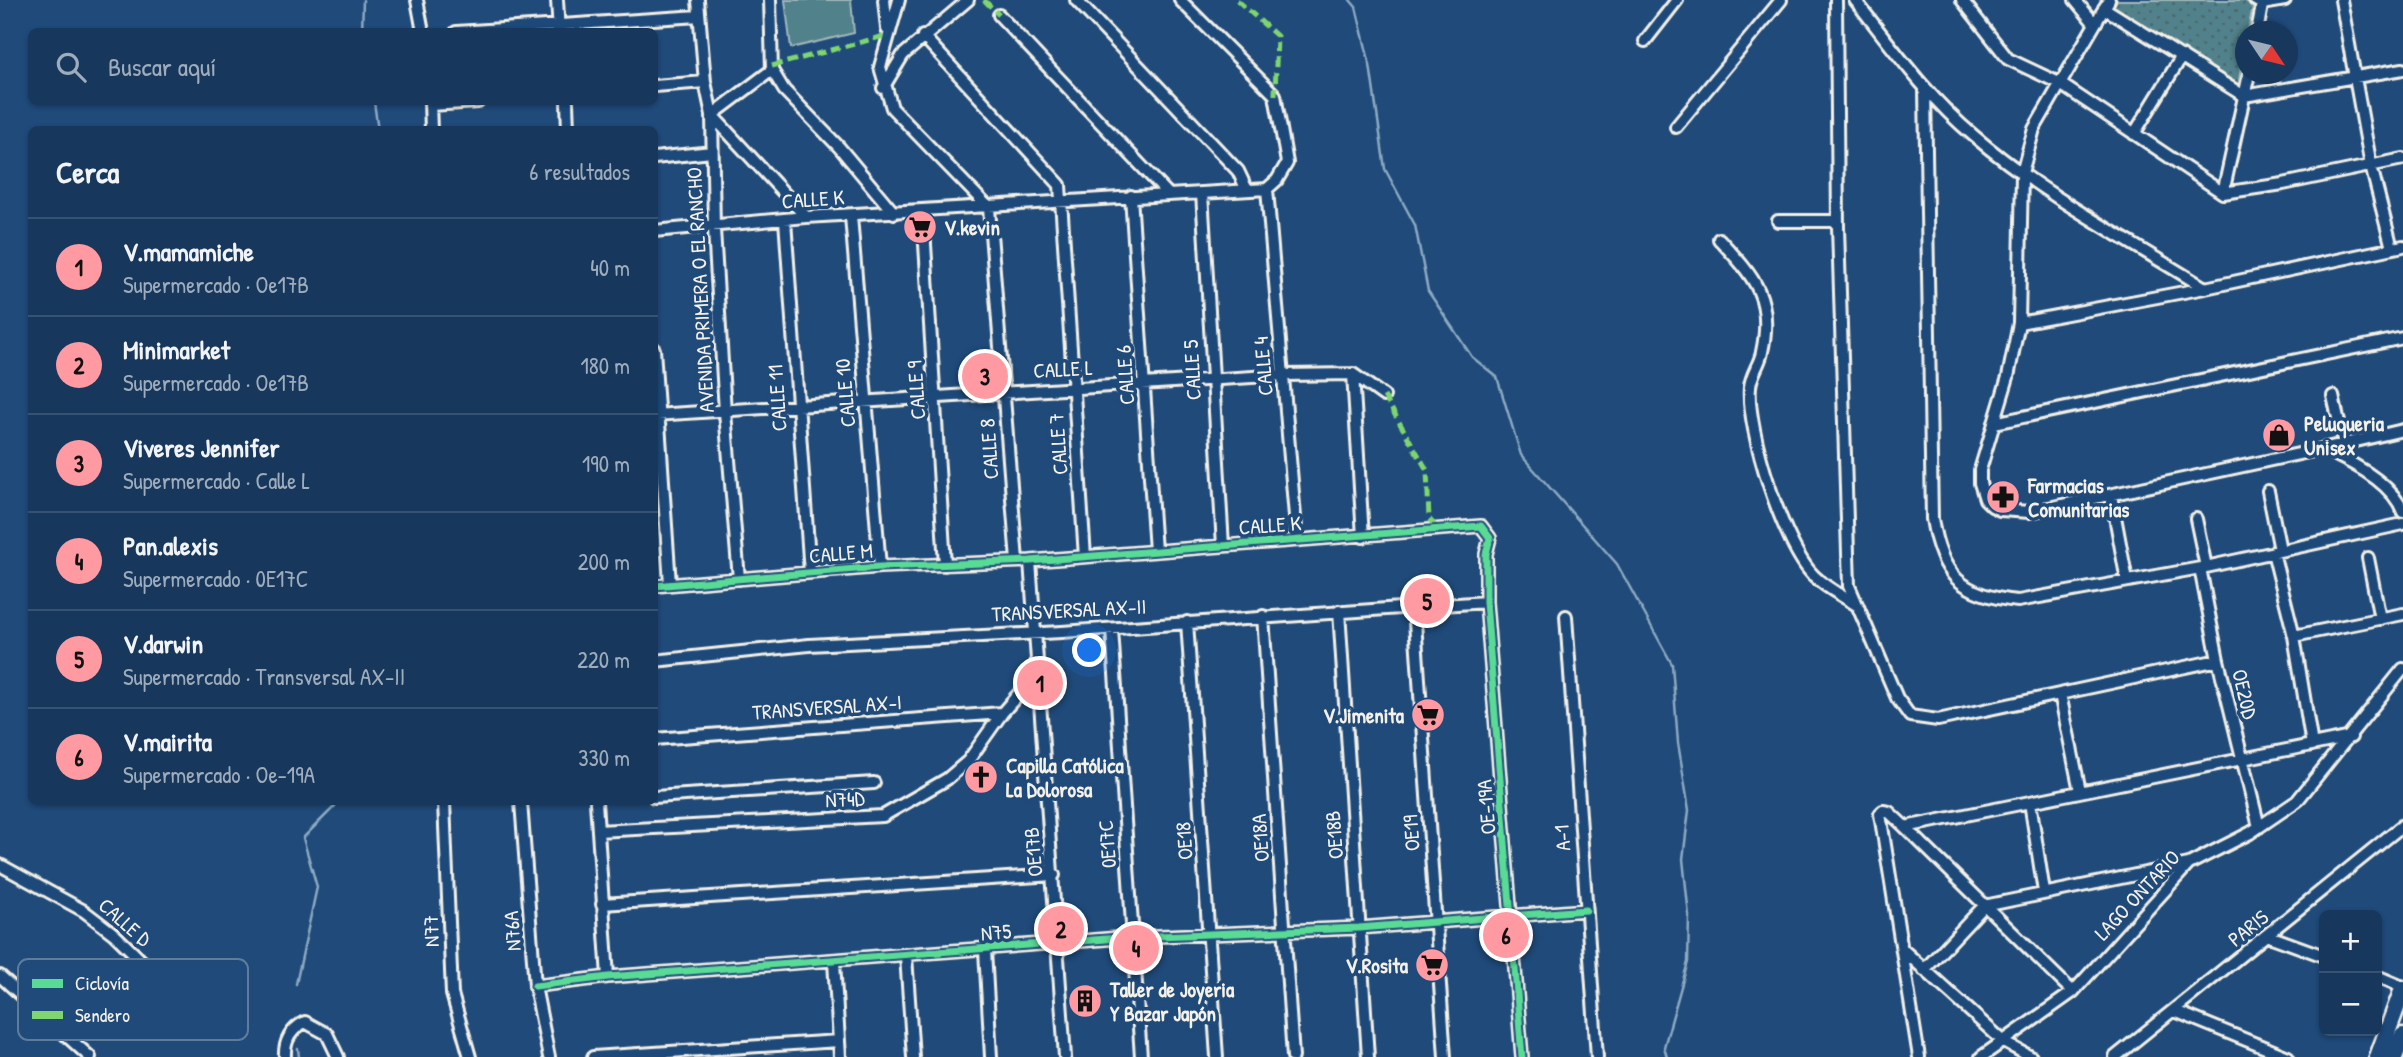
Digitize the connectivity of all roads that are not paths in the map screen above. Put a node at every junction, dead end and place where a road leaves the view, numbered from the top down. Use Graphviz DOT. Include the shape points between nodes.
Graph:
graph roads {
  1 [pos="417,0"];
  2 [pos="557,0"];
  3 [pos="698,0"];
  4 [pos="770,0"];
  5 [pos="884,0"];
  6 [pos="898,0"];
  7 [pos="968,0"];
  8 [pos="1076,0"];
  9 [pos="1180,0"];
  10 [pos="1677,0"];
  11 [pos="1781,0"];
  12 [pos="1836,0"];
  13 [pos="1855,0"];
  14 [pos="1962,0"];
  15 [pos="2075,0"];
  16 [pos="2285,0"];
  17 [pos="2341,0"];
  18 [pos="2260,1"];
  19 [pos="2107,4"];
  20 [pos="999,15"];
  21 [pos="699,16"];
  22 [pos="2258,21"];
  23 [pos="2094,23"];
  24 [pos="422,28"];
  25 [pos="559,28"];
  26 [pos="888,35"];
  27 [pos="923,37"];
  28 [pos="1645,41"];
  29 [pos="885,48"];
  30 [pos="903,55"];
  31 [pos="2182,56"];
  32 [pos="2403,69"];
  33 [pos="772,70"];
  34 [pos="2357,77"];
  35 [pos="705,82"];
  36 [pos="2059,83"];
  37 [pos="2247,84"];
  38 [pos="658,86"];
  39 [pos="883,88"];
  40 [pos="1925,89"];
  41 [pos="2244,96"];
  42 [pos="430,105"];
  43 [pos="567,105"];
  44 [pos="712,115"];
  45 [pos="431,126"];
  46 [pos="568,126"];
  47 [pos="1676,127"];
  48 [pos="2134,134"];
  49 [pos="712,152"];
  50 [pos="658,158"];
  51 [pos="2403,159"];
  52 [pos="2371,166"];
  53 [pos="2022,173"];
  54 [pos="1267,189"];
  55 [pos="1247,190"];
  56 [pos="2223,192"];
  57 [pos="1202,193"];
  58 [pos="1168,194"];
  59 [pos="1131,197"];
  60 [pos="1061,202"];
  61 [pos="989,208"];
  62 [pos="923,212"];
  63 [pos="894,213"];
  64 [pos="851,216"];
  65 [pos="806,217"];
  66 [pos="785,220"];
  67 [pos="1838,220"];
  68 [pos="1778,221"];
  69 [pos="714,227"];
  70 [pos="658,230"];
  71 [pos="1719,239"];
  72 [pos="2398,247"];
  73 [pos="2205,288"];
  74 [pos="2018,323"];
  75 [pos="2403,338"];
  76 [pos="1284,374"];
  77 [pos="1353,374"];
  78 [pos="1212,380"];
  79 [pos="1145,383"];
  80 [pos="1074,389"];
  81 [pos="1004,391"];
  82 [pos="936,396"];
  83 [pos="1384,396"];
  84 [pos="2333,396"];
  85 [pos="865,400"];
  86 [pos="796,405"];
  87 [pos="725,412"];
  88 [pos="658,415"];
  89 [pos="1994,424"];
  90 [pos="658,428"];
  91 [pos="2403,430"];
  92 [pos="2344,444"];
  93 [pos="2322,449"];
  94 [pos="2267,491"];
  95 [pos="2111,495"];
  96 [pos="2403,512"];
  97 [pos="2196,519"];
  98 [pos="2403,524"];
  99 [pos="1363,537"];
  100 [pos="1297,540"];
  101 [pos="1223,545"];
  102 [pos="1155,551"];
  103 [pos="2277,551"];
  104 [pos="1486,554"];
  105 [pos="1085,557"];
  106 [pos="2368,558"];
  107 [pos="1017,561"];
  108 [pos="1030,561"];
  109 [pos="946,565"];
  110 [pos="880,567"];
  111 [pos="2203,567"];
  112 [pos="810,573"];
  113 [pos="739,579"];
  114 [pos="2127,581"];
  115 [pos="670,584"];
  116 [pos="658,586"];
  117 [pos="1486,602"];
  118 [pos="1858,606"];
  119 [pos="1414,607"];
  120 [pos="1339,611"];
  121 [pos="2403,614"];
  122 [pos="1566,615"];
  123 [pos="1263,617"];
  124 [pos="2380,619"];
  125 [pos="1187,622"];
  126 [pos="1112,629"];
  127 [pos="1036,631"];
  128 [pos="2294,636"];
  129 [pos="2218,660"];
  130 [pos="658,661"];
  131 [pos="2403,669"];
  132 [pos="1036,674"];
  133 [pos="2060,694"];
  134 [pos="1002,713"];
  135 [pos="2351,737"];
  136 [pos="658,739"];
  137 [pos="2312,745"];
  138 [pos="2241,759"];
  139 [pos="874,783"];
  140 [pos="2080,792"];
  141 [pos="658,797"];
  142 [pos="2030,802"];
  143 [pos="444,805"];
  144 [pos="521,805"];
  145 [pos="596,805"];
  146 [pos="2403,825"];
  147 [pos="1905,827"];
  148 [pos="2259,827"];
  149 [pos="598,831"];
  150 [pos="2189,864"];
  151 [pos="0,865"];
  152 [pos="1054,874"];
  153 [pos="2044,892"];
  154 [pos="602,904"];
  155 [pos="1984,906"];
  156 [pos="1586,910"];
  157 [pos="1512,917"];
  158 [pos="1436,920"];
  159 [pos="1286,928"];
  160 [pos="1359,928"];
  161 [pos="1210,933"];
  162 [pos="2269,936"];
  163 [pos="1133,937"];
  164 [pos="1058,944"];
  165 [pos="1902,949"];
  166 [pos="985,950"];
  167 [pos="2319,954"];
  168 [pos="906,956"];
  169 [pos="140,959"];
  170 [pos="834,962"];
  171 [pos="1924,970"];
  172 [pos="0,976"];
  173 [pos="608,978"];
  174 [pos="2382,978"];
  175 [pos="535,986"];
  176 [pos="2403,988"];
  177 [pos="18,992"];
  178 [pos="2073,992"];
  179 [pos="2175,1011"];
  180 [pos="2403,1036"];
  181 [pos="71,1040"];
  182 [pos="839,1041"];
  183 [pos="2009,1045"];
  184 [pos="760,1052"];
  185 [pos="683,1055"];
  186 [pos="90,1057"];
  187 [pos="285,1057"];
  188 [pos="338,1057"];
  189 [pos="470,1057"];
  190 [pos="549,1057"];
  191 [pos="593,1057"];
  192 [pos="840,1057"];
  193 [pos="913,1057"];
  194 [pos="991,1057"];
  195 [pos="1065,1057"];
  196 [pos="1141,1057"];
  197 [pos="1217,1057"];
  198 [pos="1293,1057"];
  199 [pos="1368,1057"];
  200 [pos="1446,1057"];
  201 [pos="1522,1057"];
  202 [pos="1597,1057"];
  203 [pos="1919,1057"];
  204 [pos="1981,1057"];
  205 [pos="2031,1057"];
  206 [pos="2115,1057"];
  207 [pos="2288,1057"];
  208 [pos="2378,1057"];
  209 [pos="2394,1057"];
  1 -- 24 [label="street"];
  2 -- 25 [label="street"];
  3 -- 21 [label="street, AVENIDA PRIMERA O EL RANCHO"];
  4 -- 33 [label="street"];
  5 -- 26 [label="street"];
  6 -- 26 [label="street"];
  7 -- 27 [label="street"];
  8 -- 55 [label="street" via="1238,171"];
  9 -- 54 [label="street" via="1275,95 1287,163"];
  10 -- 28 [label="street"];
  11 -- 47 [label="street"];
  12 -- 67 [label="street"];
  13 -- 40 [label="street"];
  14 -- 36 [label="street" via="2008,59"];
  15 -- 23 [label="street"];
  16 -- 18 [label="street"];
  17 -- 34 [label="street"];
  18 -- 22 [label="street"];
  19 -- 23 [label="street"];
  19 -- 31 [label="street"];
  20 -- 58 [label="street"];
  21 -- 25 [label="street"];
  21 -- 35 [label="street, AVENIDA PRIMERA O EL RANCHO"];
  23 -- 36 [label="street"];
  26 -- 29 [label="street"];
  27 -- 30 [label="street"];
  27 -- 60 [label="street, CALLE 7" via="1060,185"];
  29 -- 30 [label="street"];
  29 -- 39 [label="street" via="880,67"];
  30 -- 39 [label="street"];
  31 -- 41 [label="street"];
  31 -- 48 [label="street"];
  32 -- 34 [label="street"];
  33 -- 44 [label="street"];
  33 -- 63 [label="street" via="784,90"];
  34 -- 41 [label="street"];
  34 -- 52 [label="street"];
  35 -- 38 [label="street"];
  35 -- 44 [label="street, AVENIDA PRIMERA O EL RANCHO"];
  36 -- 48 [label="street"];
  36 -- 53 [label="street" via="2034,130"];
  37 -- 41 [label="street"];
  39 -- 61 [label="street" via="892,108"];
  40 -- 53 [label="street" via="1973,136"];
  40 -- 114 [label="street" via="1932,519 1942,563 1965,588 1994,599 2018,601"];
  41 -- 56 [label="street"];
  42 -- 45 [label="street"];
  43 -- 46 [label="street"];
  44 -- 49 [label="street, AVENIDA PRIMERA O EL RANCHO"];
  44 -- 65 [label="street"];
  48 -- 56 [label="street"];
  49 -- 50 [label="street"];
  49 -- 69 [label="street, AVENIDA PRIMERA O EL RANCHO"];
  51 -- 52 [label="street"];
  52 -- 56 [label="street"];
  52 -- 72 [label="street"];
  53 -- 73 [label="street"];
  53 -- 74 [label="street"];
  54 -- 55 [label="street, CALLE K"];
  54 -- 76 [label="street, CALLE 4"];
  55 -- 57 [label="street, CALLE K"];
  57 -- 58 [label="street, CALLE K"];
  57 -- 78 [label="street, CALLE 5"];
  58 -- 59 [label="street, CALLE K"];
  59 -- 60 [label="street, CALLE K"];
  59 -- 79 [label="street, CALLE 6"];
  60 -- 61 [label="street, CALLE K"];
  60 -- 80 [label="street, CALLE 7"];
  61 -- 62 [label="street, CALLE K"];
  61 -- 81 [label="street, CALLE 8"];
  62 -- 63 [label="street, CALLE K"];
  62 -- 82 [label="street, CALLE 9"];
  63 -- 64 [label="street, CALLE K"];
  64 -- 65 [label="street, CALLE K"];
  64 -- 85 [label="street, CALLE 10"];
  65 -- 66 [label="street, CALLE K"];
  66 -- 69 [label="street, CALLE K"];
  66 -- 86 [label="street, CALLE 11"];
  67 -- 68 [label="street"];
  67 -- 118 [label="street" via="1849,586"];
  69 -- 70 [label="street, CALLE K"];
  69 -- 87 [label="street, AVENIDA PRIMERA O EL RANCHO"];
  71 -- 118 [label="street" via="1757,281 1763,310 1762,355 1749,384 1750,396 1762,462 1782,523 1813,575"];
  72 -- 73 [label="street"];
  73 -- 74 [label="street"];
  74 -- 89 [label="street"];
  75 -- 89 [label="street"];
  76 -- 77 [label="street, CALLE L"];
  76 -- 78 [label="street, CALLE L"];
  76 -- 100 [label="street, CALLE 4"];
  77 -- 83 [label="street"];
  77 -- 99 [label="street"];
  78 -- 79 [label="street, CALLE L"];
  78 -- 101 [label="street, CALLE 5"];
  79 -- 80 [label="street, CALLE L"];
  79 -- 102 [label="street, CALLE 6"];
  80 -- 81 [label="street, CALLE L"];
  80 -- 105 [label="street, CALLE 7"];
  81 -- 82 [label="street, CALLE L"];
  81 -- 107 [label="street, CALLE 8"];
  82 -- 85 [label="street, CALLE L"];
  82 -- 109 [label="street, CALLE 9"];
  84 -- 92 [label="street"];
  85 -- 86 [label="street, CALLE L"];
  85 -- 110 [label="street, CALLE 10"];
  86 -- 87 [label="street, CALLE L"];
  86 -- 112 [label="street, CALLE 11"];
  87 -- 88 [label="street, CALLE L"];
  87 -- 113 [label="street, AVENIDA PRIMERA O EL RANCHO"];
  89 -- 95 [label="street" via="1980,470 1981,491 1992,506 2030,512"];
  90 -- 115 [label="street"];
  91 -- 92 [label="street"];
  92 -- 93 [label="street"];
  93 -- 95 [label="street"];
  93 -- 96 [label="street" via="2372,478 2392,494"];
  94 -- 103 [label="street"];
  95 -- 114 [label="street"];
  97 -- 111 [label="street, OE20D"];
  98 -- 103 [label="street"];
  99 -- 100 [label="street, CALLE K"];
  99 -- 104 [label="street, CALLE K" via="1476,525 1489,534"];
  100 -- 101 [label="street, CALLE K"];
  101 -- 102 [label="street, CALLE K"];
  102 -- 105 [label="street, CALLE K"];
  103 -- 111 [label="street"];
  103 -- 128 [label="street"];
  104 -- 117 [label="street, OE-19A"];
  105 -- 108 [label="street, CALLE K"];
  106 -- 124 [label="street"];
  107 -- 108 [label="street, CALLE M"];
  107 -- 109 [label="street, CALLE M"];
  108 -- 127 [label="street, OE17B"];
  109 -- 110 [label="street, CALLE M"];
  110 -- 112 [label="street, CALLE M"];
  111 -- 114 [label="street"];
  111 -- 129 [label="street, OE20D"];
  112 -- 113 [label="street, CALLE M"];
  113 -- 115 [label="street, CALLE M"];
  115 -- 116 [label="street, CALLE M"];
  117 -- 119 [label="street, TRANSVERSAL AX-II"];
  117 -- 157 [label="street, OE-19A"];
  118 -- 133 [label="street" via="1897,698 1910,716 1938,720"];
  119 -- 120 [label="street, TRANSVERSAL AX-II"];
  119 -- 158 [label="street, OE19"];
  120 -- 123 [label="street, TRANSVERSAL AX-II"];
  120 -- 160 [label="street, OE18B"];
  121 -- 124 [label="street"];
  122 -- 156 [label="street, A-1"];
  123 -- 125 [label="street, TRANSVERSAL AX-II"];
  123 -- 159 [label="street, OE18A"];
  124 -- 128 [label="street"];
  125 -- 126 [label="street, TRANSVERSAL AX-II"];
  125 -- 161 [label="street, OE18"];
  126 -- 127 [label="street, TRANSVERSAL AX-II"];
  126 -- 163 [label="street, 0E17C"];
  127 -- 130 [label="street, TRANSVERSAL AX-II" via="809,645"];
  127 -- 132 [label="street, OE17B"];
  128 -- 137 [label="street"];
  129 -- 133 [label="street"];
  129 -- 138 [label="street, OE20D"];
  131 -- 135 [label="street, LAGO ONTARIO"];
  132 -- 134 [label="street, N74D"];
  132 -- 152 [label="street, OE17B"];
  133 -- 140 [label="street"];
  134 -- 136 [label="street, TRANSVERSAL AX-I"];
  134 -- 149 [label="street, N74D" via="968,761 947,779 883,816"];
  135 -- 137 [label="street"];
  135 -- 148 [label="street, LAGO ONTARIO" via="2297,801"];
  137 -- 138 [label="street"];
  138 -- 140 [label="street"];
  138 -- 148 [label="street, OE20D"];
  139 -- 141 [label="street"];
  140 -- 142 [label="street"];
  142 -- 147 [label="street"];
  142 -- 153 [label="street"];
  143 -- 189 [label="street, N77" via="453,994"];
  144 -- 175 [label="street, N76A"];
  145 -- 149 [label="street"];
  146 -- 162 [label="street, PARIS"];
  147 -- 155 [label="street"];
  147 -- 165 [label="street" via="1889,812 1880,814"];
  148 -- 150 [label="street, LAGO ONTARIO"];
  149 -- 154 [label="street"];
  150 -- 153 [label="street"];
  150 -- 178 [label="street, LAGO ONTARIO"];
  151 -- 169 [label="street, CALLE D" via="84,911"];
  152 -- 154 [label="street"];
  152 -- 164 [label="street, OE17B"];
  153 -- 155 [label="street"];
  154 -- 173 [label="street"];
  155 -- 171 [label="street"];
  155 -- 178 [label="street"];
  156 -- 157 [label="street, N75"];
  156 -- 202 [label="street, A-1"];
  157 -- 158 [label="street, N75"];
  157 -- 201 [label="street, OE-19A"];
  158 -- 160 [label="street, N75"];
  158 -- 200 [label="street, OE19"];
  159 -- 160 [label="street, N75"];
  159 -- 161 [label="street, N75"];
  159 -- 198 [label="street, OE18A"];
  160 -- 199 [label="street, OE18B"];
  161 -- 163 [label="street, N75"];
  161 -- 197 [label="street, OE18"];
  162 -- 167 [label="street"];
  162 -- 179 [label="street, PARIS"];
  163 -- 164 [label="street, N75"];
  163 -- 196 [label="street, 0E17C"];
  164 -- 166 [label="street, N75"];
  164 -- 195 [label="street, OE17B"];
  165 -- 171 [label="street"];
  165 -- 203 [label="street"];
  166 -- 168 [label="street, N75"];
  166 -- 194 [label="street"];
  168 -- 170 [label="street, N75"];
  168 -- 193 [label="street"];
  170 -- 173 [label="street, N75"];
  170 -- 182 [label="street"];
  171 -- 183 [label="street"];
  172 -- 177 [label="street"];
  173 -- 175 [label="street, N75"];
  174 -- 176 [label="street"];
  175 -- 190 [label="street, N76A"];
  176 -- 208 [label="main road"];
  178 -- 183 [label="street, LAGO ONTARIO"];
  179 -- 206 [label="street, PARIS"];
  179 -- 207 [label="street"];
  180 -- 209 [label="main road"];
  181 -- 186 [label="street"];
  182 -- 184 [label="street"];
  182 -- 192 [label="street"];
  183 -- 204 [label="street, LAGO ONTARIO"];
  183 -- 205 [label="street"];
  184 -- 185 [label="street"];
  185 -- 191 [label="street"];
  187 -- 188 [label="street" via="289,1035 305,1022 327,1034"];
}
